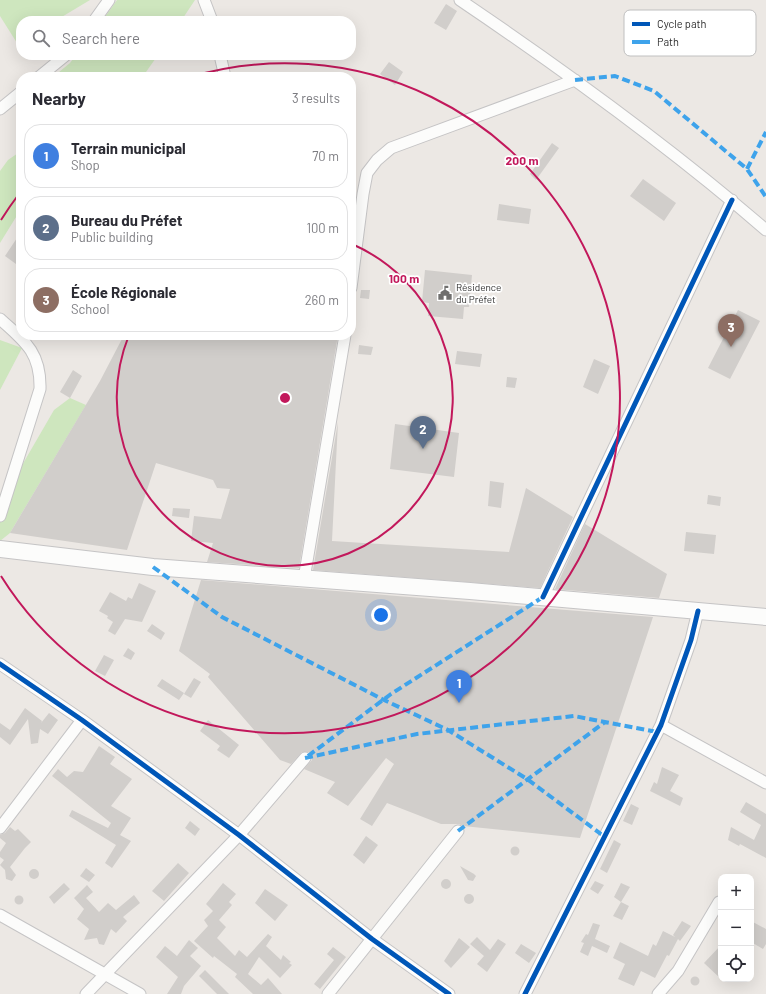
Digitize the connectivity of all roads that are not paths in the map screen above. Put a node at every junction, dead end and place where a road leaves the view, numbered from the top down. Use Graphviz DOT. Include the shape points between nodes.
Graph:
graph roads {
  1 [pos="109,0"];
  2 [pos="204,0"];
  3 [pos="460,0"];
  4 [pos="98,16"];
  5 [pos="210,16"];
  6 [pos="60,60"];
  7 [pos="221,60"];
  8 [pos="45,72"];
  9 [pos="224,72"];
  10 [pos="575,80"];
  11 [pos="16,96"];
  12 [pos="0,110"];
  13 [pos="732,200"];
  14 [pos="766,230"];
  15 [pos="356,245"];
  16 [pos="0,319"];
  17 [pos="16,333"];
  18 [pos="25,340"];
  19 [pos="344,340"];
  20 [pos="0,516"];
  21 [pos="0,549"];
  22 [pos="304,579"];
  23 [pos="543,597"];
  24 [pos="698,611"];
  25 [pos="766,617"];
  26 [pos="0,664"];
  27 [pos="82,720"];
  28 [pos="661,725"];
  29 [pos="305,758"];
  30 [pos="766,783"];
  31 [pos="0,828"];
  32 [pos="458,830"];
  33 [pos="239,835"];
  34 [pos="718,904"];
  35 [pos="0,915"];
  36 [pos="372,939"];
  37 [pos="106,974"];
  38 [pos="86,994"];
  39 [pos="140,994"];
  40 [pos="328,994"];
  41 [pos="449,994"];
  42 [pos="525,994"];
  43 [pos="658,994"];
  1 -- 4 [label="street"];
  2 -- 5 [label="street"];
  3 -- 10 [label="street"];
  6 -- 8 [label="street"];
  7 -- 9 [label="street"];
  10 -- 13 [label="street"];
  10 -- 15 [label="street" via="391,148 367,173"];
  11 -- 12 [label="street"];
  13 -- 14 [label="street"];
  13 -- 23 [label="street"];
  16 -- 17 [label="street"];
  18 -- 20 [label="street" via="35,358 40,374 40,389"];
  19 -- 22 [label="street"];
  21 -- 22 [label="main road" via="146,566"];
  22 -- 23 [label="main road"];
  23 -- 24 [label="main road"];
  24 -- 25 [label="main road"];
  24 -- 28 [label="street" via="691,640"];
  26 -- 27 [label="street"];
  27 -- 31 [label="street"];
  27 -- 33 [label="street"];
  28 -- 30 [label="street"];
  28 -- 42 [label="street"];
  29 -- 33 [label="street"];
  32 -- 36 [label="street"];
  33 -- 36 [label="street"];
  33 -- 37 [label="street"];
  34 -- 43 [label="street" via="678,971"];
  35 -- 37 [label="street"];
  36 -- 40 [label="street"];
  36 -- 41 [label="street"];
  37 -- 38 [label="street"];
  37 -- 39 [label="street"];
}
